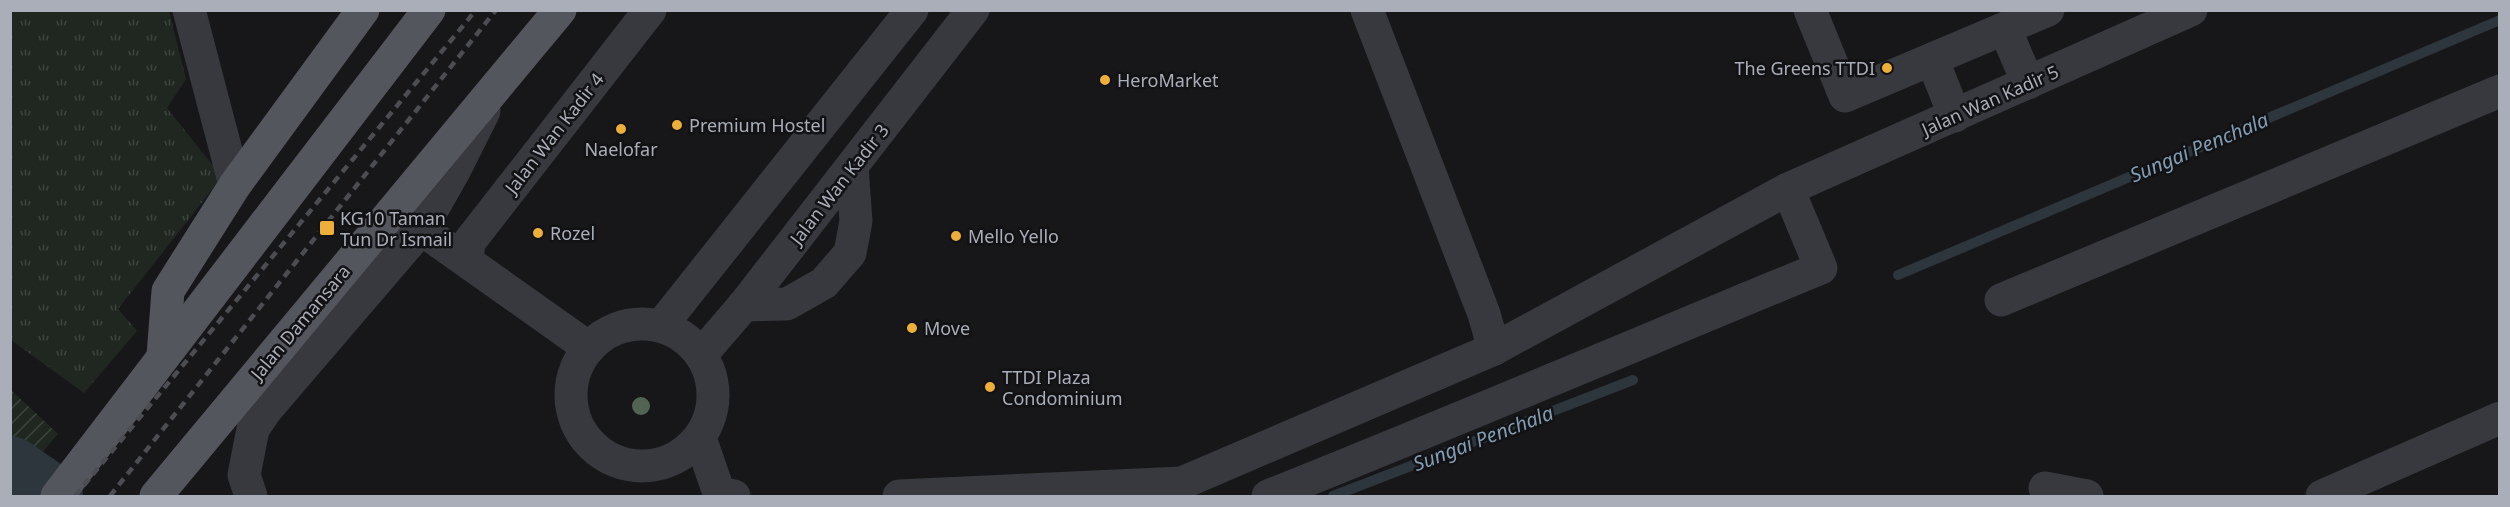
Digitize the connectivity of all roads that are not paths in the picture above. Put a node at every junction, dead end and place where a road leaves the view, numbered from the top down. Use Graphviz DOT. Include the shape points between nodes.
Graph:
graph roads {
  1 [pos="189,10"];
  2 [pos="363,10"];
  3 [pos="429,10"];
  4 [pos="560,10"];
  5 [pos="650,10"];
  6 [pos="912,10"];
  7 [pos="973,10"];
  8 [pos="1367,10"];
  9 [pos="1809,10"];
  10 [pos="2048,10"];
  11 [pos="2191,10"];
  12 [pos="2005,28"];
  13 [pos="1932,59"];
  14 [pos="2028,83"];
  15 [pos="496,88"];
  16 [pos="2499,91"];
  17 [pos="1955,116"];
  18 [pos="852,167"];
  19 [pos="235,185"];
  20 [pos="1788,189"];
  21 [pos="421,229"];
  22 [pos="466,259"];
  23 [pos="2001,300"];
  24 [pos="744,305"];
  25 [pos="661,326"];
  26 [pos="589,348"];
  27 [pos="1494,349"];
  28 [pos="701,355"];
  29 [pos="163,356"];
  30 [pos="2499,418"];
  31 [pos="700,438"];
  32 [pos="2045,489"];
  33 [pos="57,496"];
  34 [pos="156,496"];
  35 [pos="251,496"];
  36 [pos="734,496"];
  37 [pos="899,496"];
  38 [pos="1268,496"];
  39 [pos="2087,496"];
  40 [pos="2322,496"];
  1 -- 19 [label="street"];
  2 -- 19 [label="main road"];
  3 -- 29 [label="main road"];
  4 -- 15 [label="main road, Jalan Damansara"];
  5 -- 22 [label="street, Jalan Wan Kadir 4" via="470,241"];
  6 -- 25 [label="street"];
  7 -- 18 [label="street, Jalan Wan Kadir 3"];
  8 -- 27 [label="street"];
  9 -- 13 [label="street" via="1845,96"];
  10 -- 12 [label="street"];
  11 -- 14 [label="street, Jalan Wan Kadir 5"];
  12 -- 13 [label="street"];
  12 -- 14 [label="street"];
  13 -- 17 [label="street"];
  14 -- 17 [label="street, Jalan Wan Kadir 5"];
  15 -- 21 [label="street"];
  15 -- 34 [label="main road, Jalan Damansara"];
  16 -- 23 [label="street"];
  17 -- 20 [label="street, Jalan Wan Kadir 5"];
  18 -- 24 [label="street, Jalan Wan Kadir 3"];
  18 -- 24 [label="street" via="856,221 850,253 824,283 787,304"];
  19 -- 29 [label="main road" via="168,291"];
  20 -- 27 [label="street, Jalan Wan Kadir 5"];
  20 -- 38 [label="street" via="1821,268"];
  21 -- 22 [label="street"];
  21 -- 35 [label="street" via="253,429 244,475"];
  22 -- 26 [label="street"];
  24 -- 28 [label="street, Jalan Wan Kadir 3"];
  25 -- 26 [label="street" via="645,323 621,327 600,337"];
  25 -- 28 [label="street" via="690,342"];
  26 -- 31 [label="street" via="577,368 571,391 573,413 582,434 597,451 618,463 640,467 663,464 683,454"];
  27 -- 37 [label="street, Jalan Wan Kadir 5" via="1182,483"];
  28 -- 31 [label="street" via="711,375 714,396 710,419"];
  29 -- 33 [label="main road"];
  30 -- 40 [label="street"];
  31 -- 36 [label="street" via="719,493"];
  32 -- 39 [label="street"];
}
